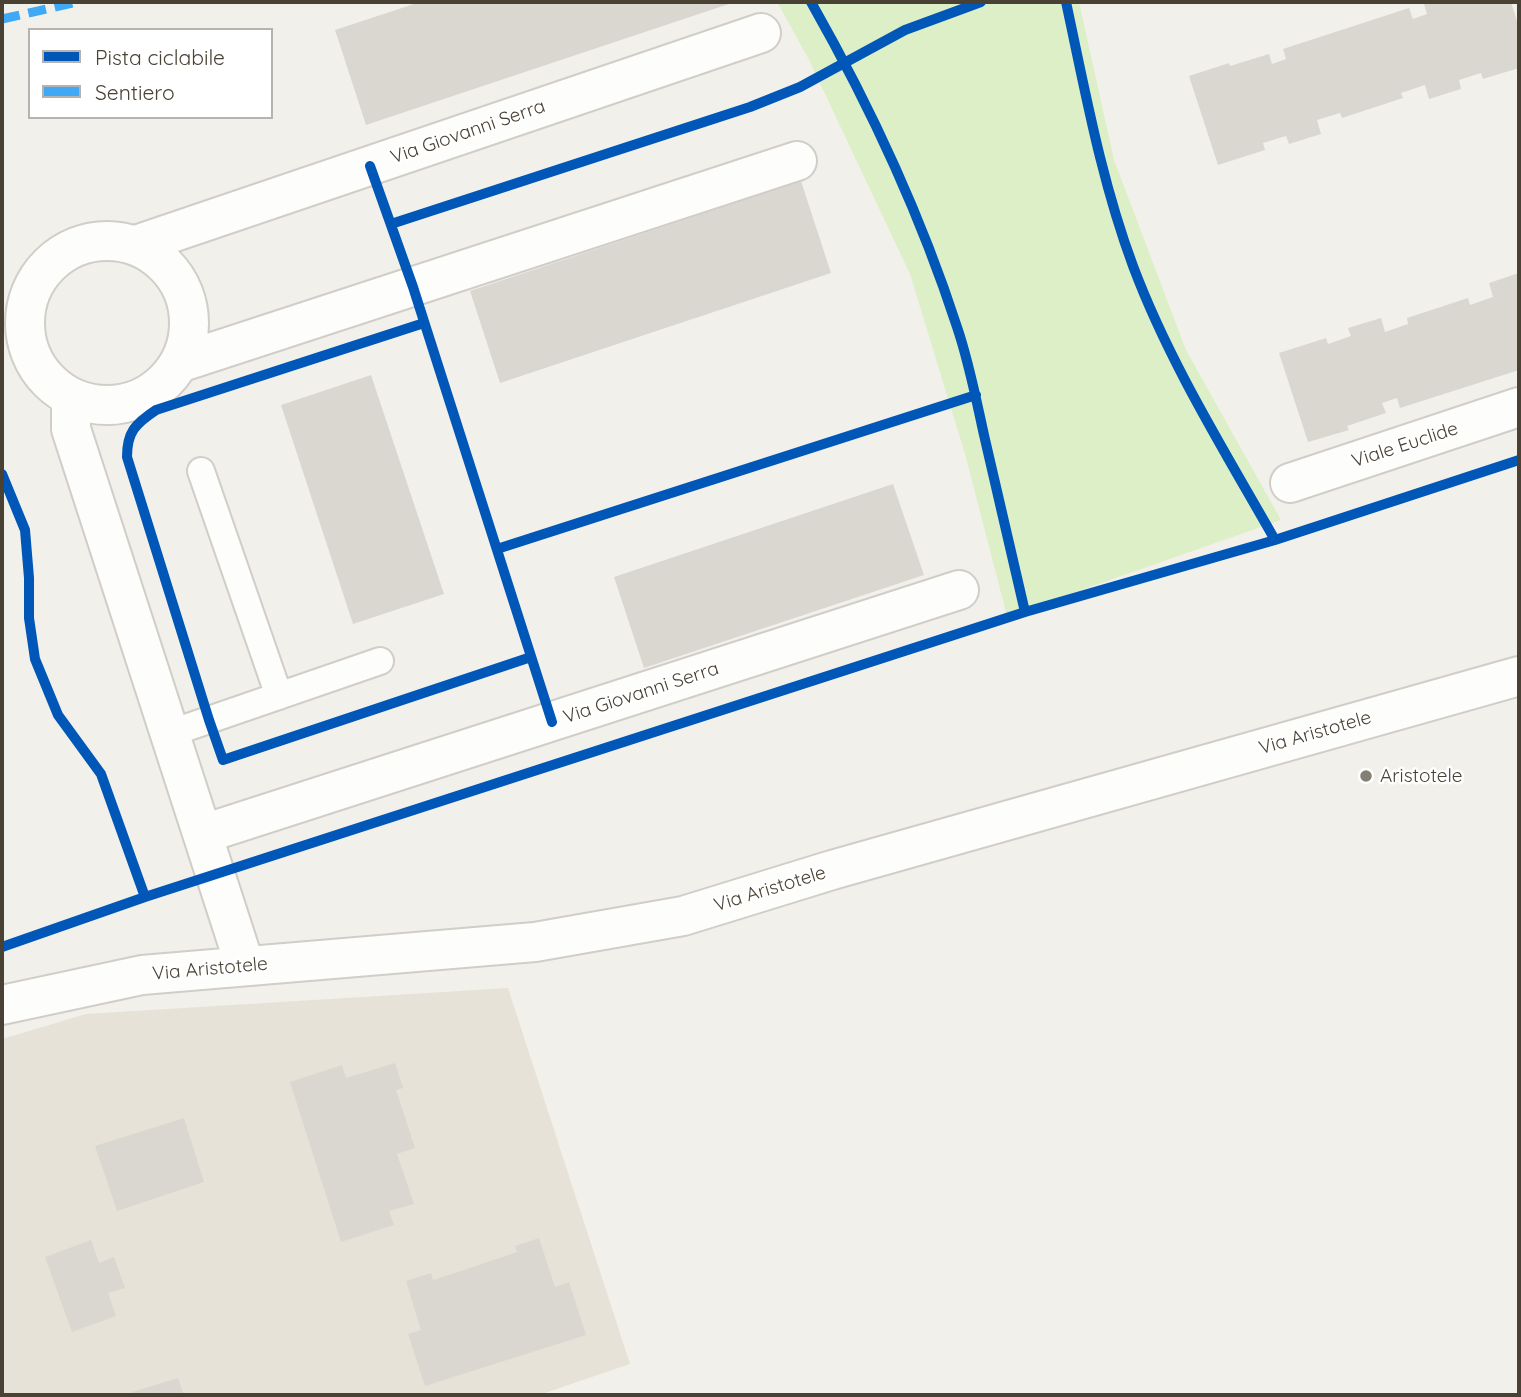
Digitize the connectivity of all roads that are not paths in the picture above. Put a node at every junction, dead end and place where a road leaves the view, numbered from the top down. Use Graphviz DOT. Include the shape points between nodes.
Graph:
graph roads {
  1 [pos="761,33"];
  2 [pos="797,161"];
  3 [pos="136,245"];
  4 [pos="179,363"];
  5 [pos="71,398"];
  6 [pos="1519,407"];
  7 [pos="201,471"];
  8 [pos="1290,482"];
  9 [pos="959,590"];
  10 [pos="380,661"];
  11 [pos="1519,676"];
  12 [pos="279,696"];
  13 [pos="171,733"];
  14 [pos="203,834"];
  15 [pos="245,966"];
  16 [pos="2,1005"];
  1 -- 3 [label="street, Via Giovanni Serra"];
  2 -- 4 [label="street, Via Giovanni Serra"];
  3 -- 4 [label="street, Via Giovanni Serra" via="169,269 183,290 189,314 188,340"];
  3 -- 5 [label="street, Via Giovanni Serra" via="108,241 80,245 56,258 37,279 26,304 24,332 32,360 48,382"];
  4 -- 5 [label="street, Via Giovanni Serra" via="164,383 144,397 120,405 95,405"];
  5 -- 13 [label="street" via="71,429"];
  6 -- 8 [label="street, Viale Euclide"];
  7 -- 12 [label="lane"];
  9 -- 14 [label="street, Via Giovanni Serra"];
  10 -- 12 [label="lane"];
  11 -- 15 [label="street, Via Aristotele" via="683,916 536,942"];
  12 -- 13 [label="lane"];
  13 -- 14 [label="street"];
  14 -- 15 [label="street"];
  15 -- 16 [label="street, Via Aristotele" via="142,975"];
}
